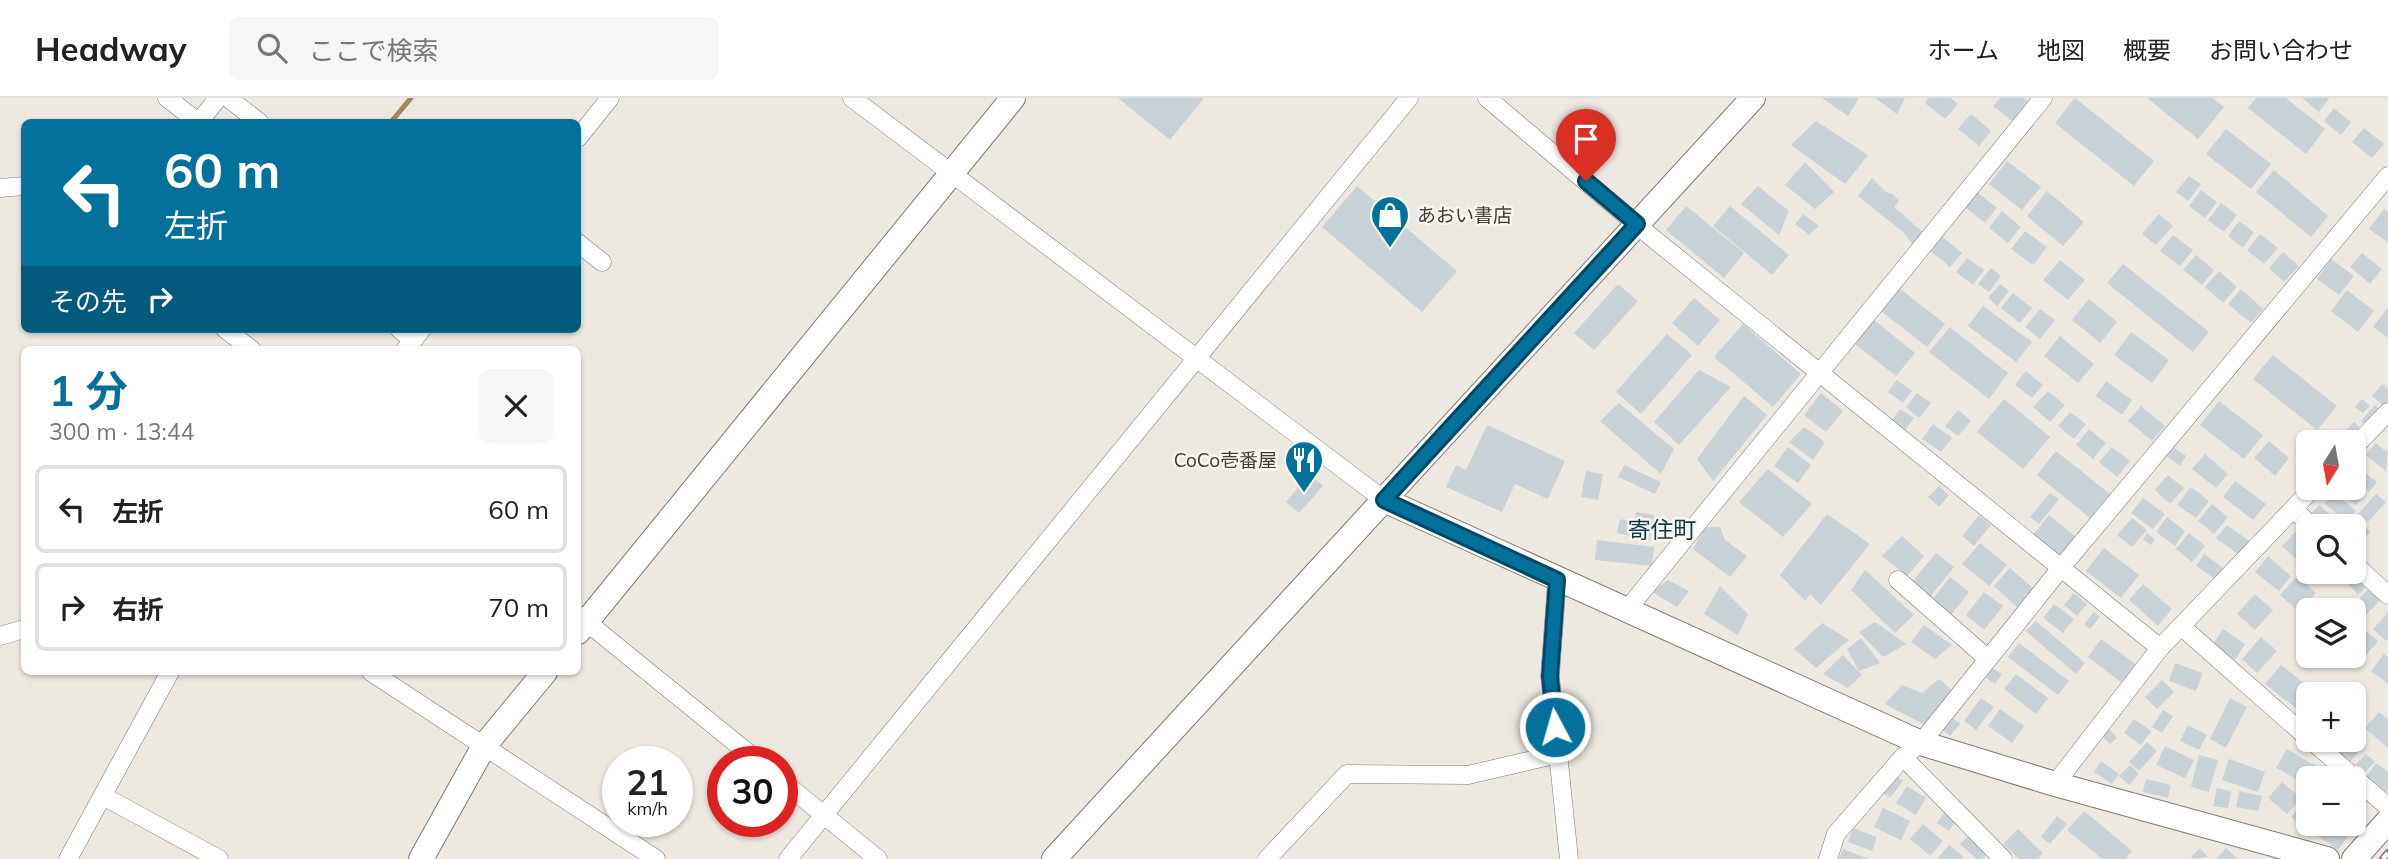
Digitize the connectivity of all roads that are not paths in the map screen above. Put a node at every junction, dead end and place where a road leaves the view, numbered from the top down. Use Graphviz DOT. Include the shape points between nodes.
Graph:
graph roads {
  1 [pos="167,98"];
  2 [pos="218,98"];
  3 [pos="228,98"];
  4 [pos="610,98"];
  5 [pos="852,98"];
  6 [pos="1013,98"];
  7 [pos="1409,98"];
  8 [pos="1487,98"];
  9 [pos="1752,98"];
  10 [pos="2043,98"];
  11 [pos="194,119"];
  12 [pos="200,119"];
  13 [pos="255,119"];
  14 [pos="581,134"];
  15 [pos="952,174"];
  16 [pos="2388,176"];
  17 [pos="21,186"];
  18 [pos="0,188"];
  19 [pos="1637,224"];
  20 [pos="581,245"];
  21 [pos="602,262"];
  22 [pos="230,333"];
  23 [pos="247,346"];
  24 [pos="1197,359"];
  25 [pos="1821,372"];
  26 [pos="2388,412"];
  27 [pos="2366,435"];
  28 [pos="1384,500"];
  29 [pos="2302,500"];
  30 [pos="2293,509"];
  31 [pos="2299,514"];
  32 [pos="2060,569"];
  33 [pos="2366,575"];
  34 [pos="1557,580"];
  35 [pos="1898,580"];
  36 [pos="2388,595"];
  37 [pos="1626,611"];
  38 [pos="581,622"];
  39 [pos="581,624"];
  40 [pos="2182,627"];
  41 [pos="21,630"];
  42 [pos="0,636"];
  43 [pos="2160,648"];
  44 [pos="1988,659"];
  45 [pos="168,675"];
  46 [pos="376,675"];
  47 [pos="543,675"];
  48 [pos="2296,727"];
  49 [pos="484,746"];
  50 [pos="739,746"];
  51 [pos="1912,750"];
  52 [pos="2325,752"];
  53 [pos="1558,754"];
  54 [pos="2055,784"];
  55 [pos="798,794"];
  56 [pos="103,796"];
  57 [pos="2388,807"];
  58 [pos="824,816"];
  59 [pos="2388,821"];
  60 [pos="68,859"];
  61 [pos="219,859"];
  62 [pos="421,859"];
  63 [pos="656,859"];
  64 [pos="788,859"];
  65 [pos="878,859"];
  66 [pos="1054,859"];
  67 [pos="1267,859"];
  68 [pos="1569,859"];
  69 [pos="1828,859"];
  70 [pos="2003,859"];
  71 [pos="2328,859"];
  72 [pos="2354,859"];
  1 -- 11 [label="street"];
  2 -- 12 [label="street"];
  3 -- 13 [label="street"];
  4 -- 14 [label="street"];
  5 -- 15 [label="street"];
  6 -- 15 [label="street"];
  7 -- 24 [label="street"];
  8 -- 19 [label="street"];
  9 -- 19 [label="street"];
  10 -- 25 [label="street"];
  15 -- 24 [label="street"];
  15 -- 38 [label="street"];
  16 -- 32 [label="street"];
  17 -- 18 [label="street"];
  19 -- 25 [label="street"];
  19 -- 28 [label="street"];
  20 -- 21 [label="street"];
  22 -- 23 [label="street"];
  24 -- 28 [label="street"];
  24 -- 58 [label="street"];
  25 -- 32 [label="street"];
  25 -- 37 [label="street"];
  26 -- 27 [label="street"];
  28 -- 34 [label="street"];
  28 -- 66 [label="street"];
  29 -- 30 [label="street"];
  30 -- 31 [label="street"];
  30 -- 40 [label="street"];
  32 -- 43 [label="street"];
  32 -- 44 [label="street"];
  33 -- 36 [label="street"];
  34 -- 37 [label="street"];
  34 -- 53 [label="street" via="1550,676"];
  35 -- 44 [label="street"];
  37 -- 51 [label="street"];
  39 -- 50 [label="street"];
  40 -- 43 [label="street"];
  40 -- 48 [label="street"];
  41 -- 42 [label="street"];
  43 -- 54 [label="street"];
  44 -- 51 [label="street"];
  45 -- 56 [label="street"];
  46 -- 49 [label="street"];
  47 -- 49 [label="street"];
  49 -- 62 [label="street"];
  49 -- 63 [label="street"];
  51 -- 54 [label="street"];
  51 -- 69 [label="street" via="1836,834"];
  51 -- 70 [label="street"];
  52 -- 57 [label="street"];
  53 -- 67 [label="street" via="1468,775 1347,774"];
  53 -- 68 [label="street"];
  54 -- 71 [label="street"];
  55 -- 58 [label="street"];
  56 -- 60 [label="street"];
  56 -- 61 [label="street"];
  58 -- 64 [label="street"];
  58 -- 65 [label="street"];
  59 -- 72 [label="street"];
}
